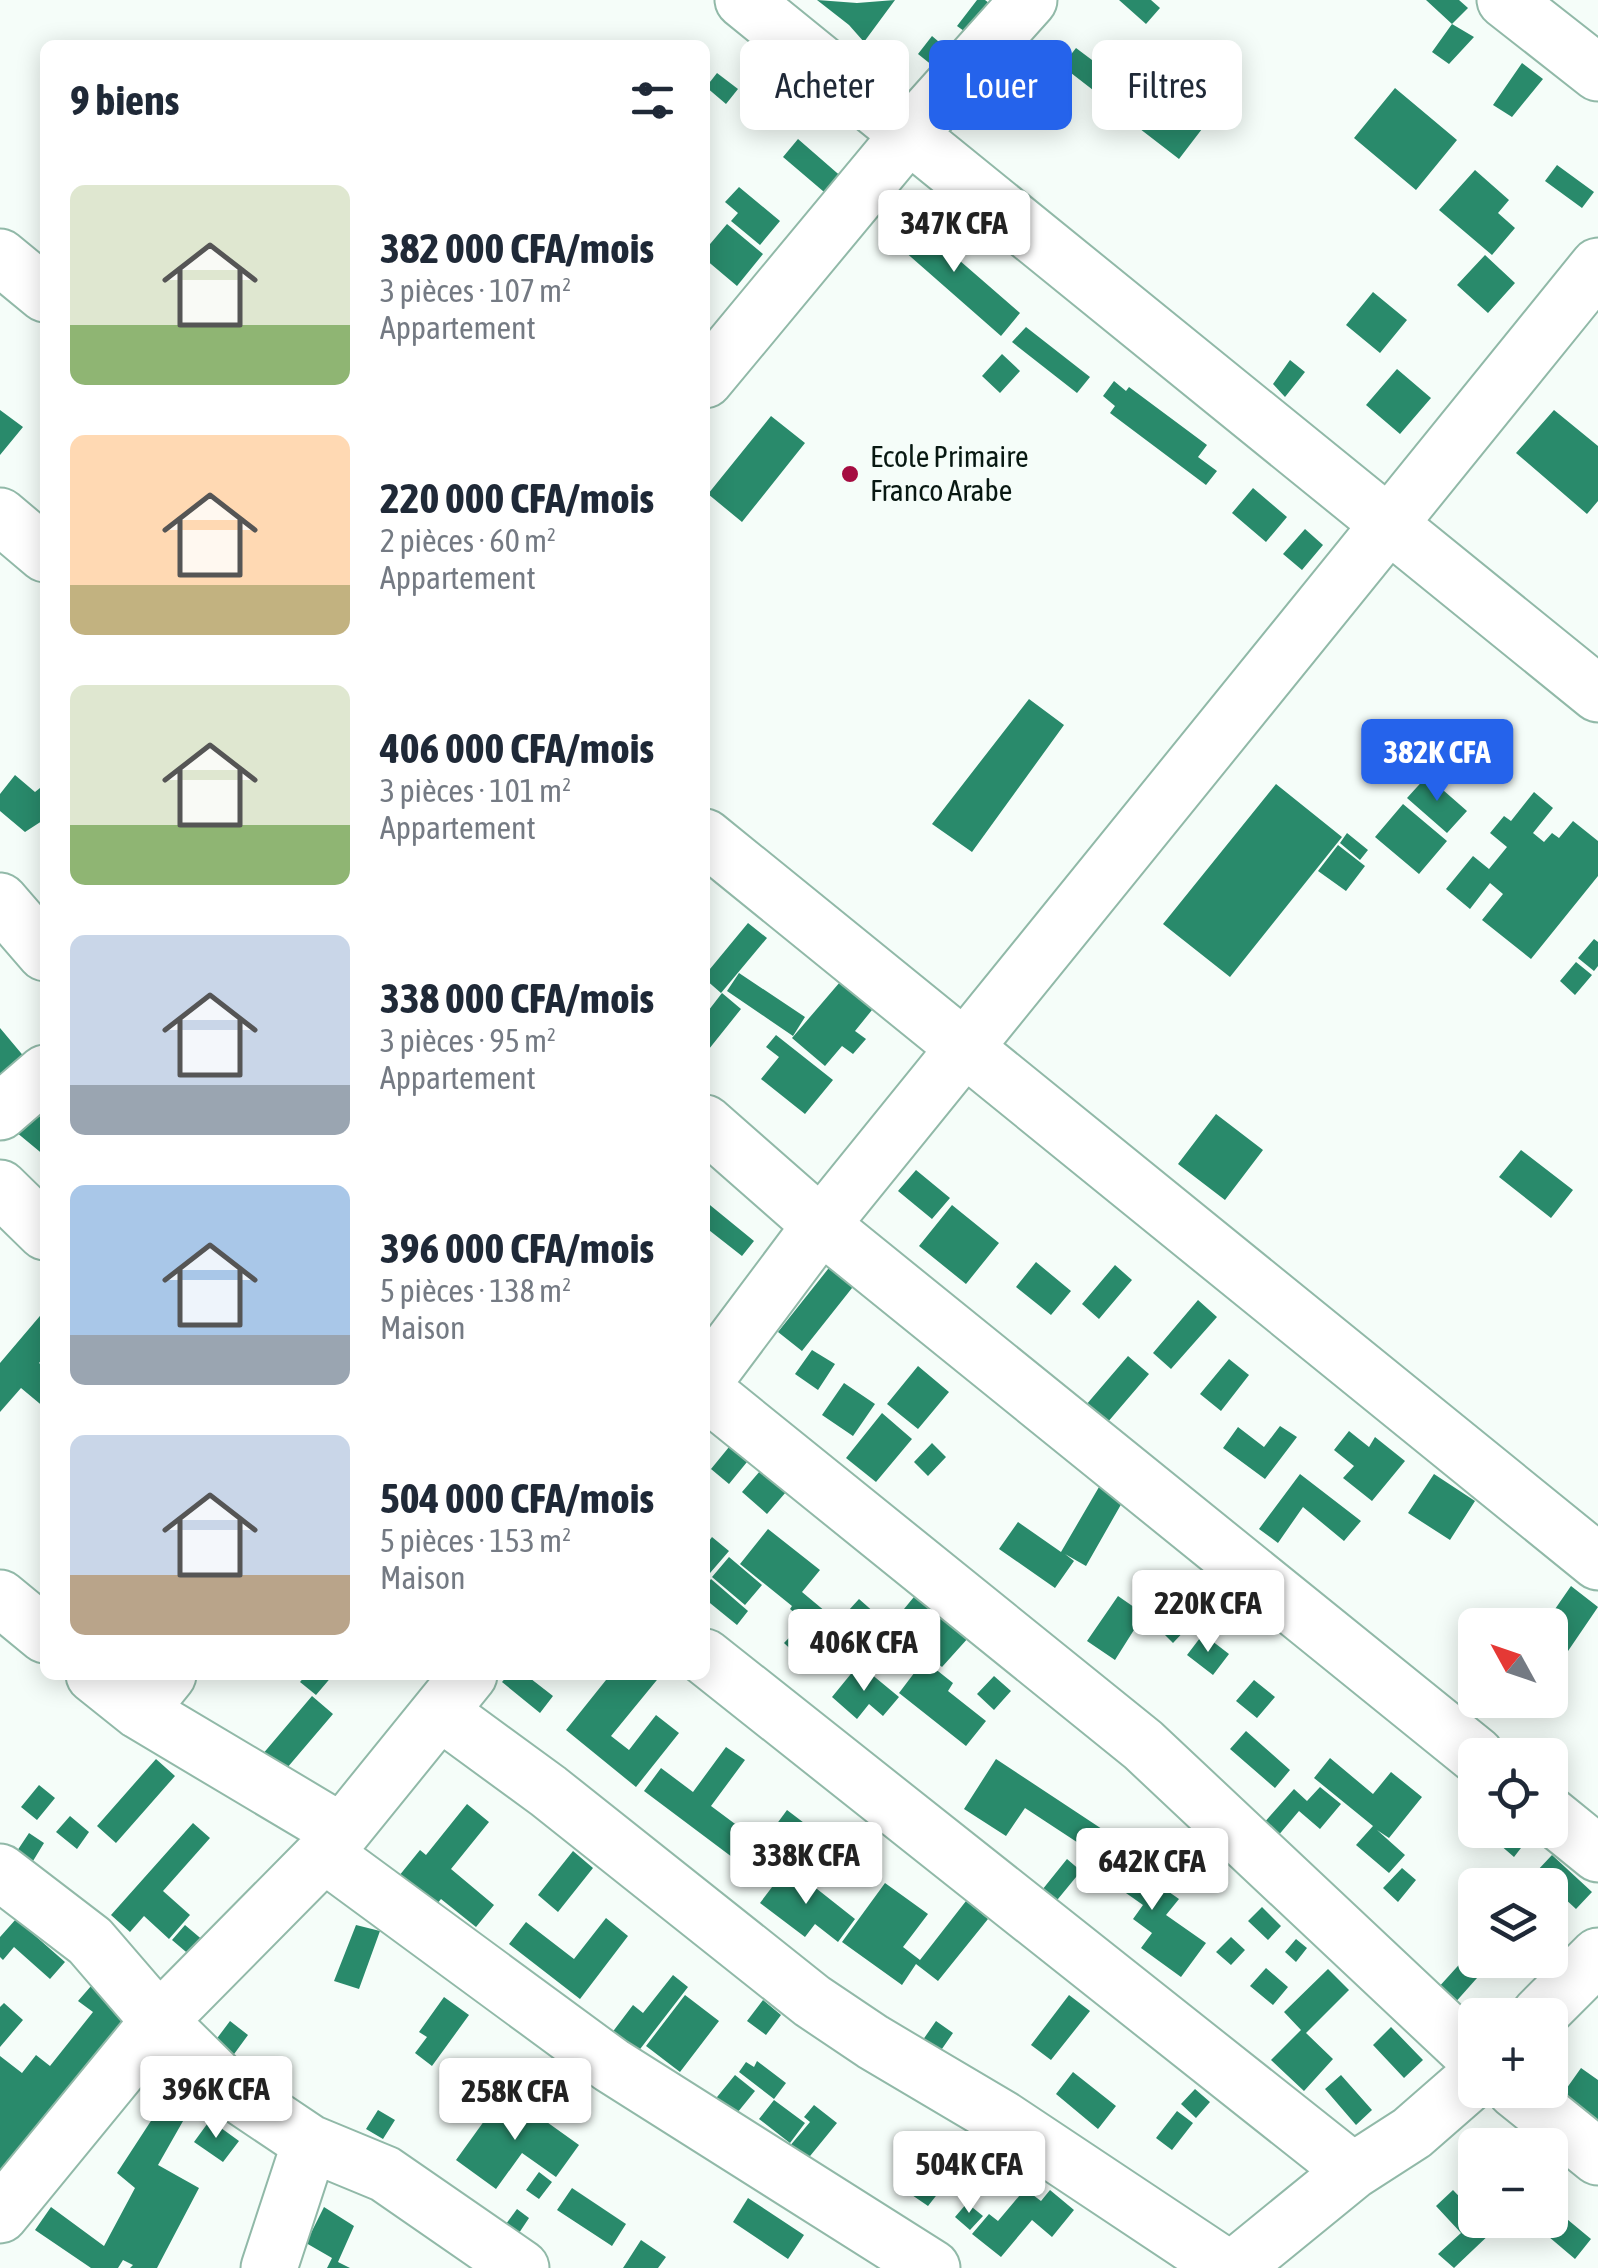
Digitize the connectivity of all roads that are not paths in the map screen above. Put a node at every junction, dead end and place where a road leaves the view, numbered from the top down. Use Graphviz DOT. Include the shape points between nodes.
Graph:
graph roads {
  1 [pos="744,0"];
  2 [pos="1029,0"];
  3 [pos="1505,0"];
  4 [pos="1598,73"];
  5 [pos="910,133"];
  6 [pos="0,257"];
  7 [pos="1598,266"];
  8 [pos="40,290"];
  9 [pos="710,374"];
  10 [pos="0,516"];
  11 [pos="1389,525"];
  12 [pos="40,550"];
  13 [pos="1598,694"];
  14 [pos="710,840"];
  15 [pos="0,901"];
  16 [pos="40,947"];
  17 [pos="964,1048"];
  18 [pos="40,1078"];
  19 [pos="0,1112"];
  20 [pos="710,1127"];
  21 [pos="0,1188"];
  22 [pos="821,1225"];
  23 [pos="40,1227"];
  24 [pos="710,1373"];
  25 [pos="710,1395"];
  26 [pos="1598,1562"];
  27 [pos="0,1598"];
  28 [pos="40,1631"];
  29 [pos="710,1661"];
  30 [pos="111,1680"];
  31 [pos="154,1693"];
  32 [pos="454,1693"];
  33 [pos="1458,1740"];
  34 [pos="1568,1830"];
  35 [pos="333,1843"];
  36 [pos="1598,1854"];
  37 [pos="0,1872"];
  38 [pos="1598,1956"];
  39 [pos="1556,1998"];
  40 [pos="159,2021"];
  41 [pos="1458,2040"];
  42 [pos="1458,2093"];
  43 [pos="1537,2108"];
  44 [pos="310,2143"];
  45 [pos="1598,2157"];
  46 [pos="1353,2172"];
  47 [pos="0,2216"];
  48 [pos="923,2266"];
  49 [pos="269,2268"];
  50 [pos="521,2268"];
  51 [pos="1227,2268"];
  52 [pos="1234,2268"];
  1 -- 5 [label="street"];
  2 -- 5 [label="street"];
  3 -- 4 [label="street"];
  5 -- 9 [label="street"];
  5 -- 11 [label="street"];
  6 -- 8 [label="street"];
  7 -- 11 [label="street"];
  10 -- 12 [label="street"];
  11 -- 13 [label="street"];
  11 -- 17 [label="street"];
  14 -- 17 [label="street"];
  15 -- 16 [label="street"];
  17 -- 22 [label="street"];
  17 -- 26 [label="street"];
  18 -- 19 [label="street"];
  20 -- 22 [label="street"];
  21 -- 23 [label="street"];
  22 -- 24 [label="street"];
  22 -- 33 [label="street"];
  25 -- 41 [label="street" via="1143,1746"];
  27 -- 28 [label="street"];
  29 -- 46 [label="street"];
  30 -- 31 [label="street"];
  31 -- 35 [label="street"];
  32 -- 35 [label="street"];
  32 -- 51 [label="street" via="548,1792 812,2001"];
  34 -- 36 [label="street"];
  35 -- 40 [label="street"];
  35 -- 48 [label="street" via="611,2065"];
  37 -- 40 [label="street" via="90,1941"];
  38 -- 39 [label="street"];
  40 -- 44 [label="street" via="225,2086"];
  40 -- 47 [label="street"];
  42 -- 46 [label="street"];
  43 -- 45 [label="street"];
  44 -- 49 [label="street"];
  44 -- 50 [label="street" via="386,2174"];
  46 -- 52 [label="street"];
}
